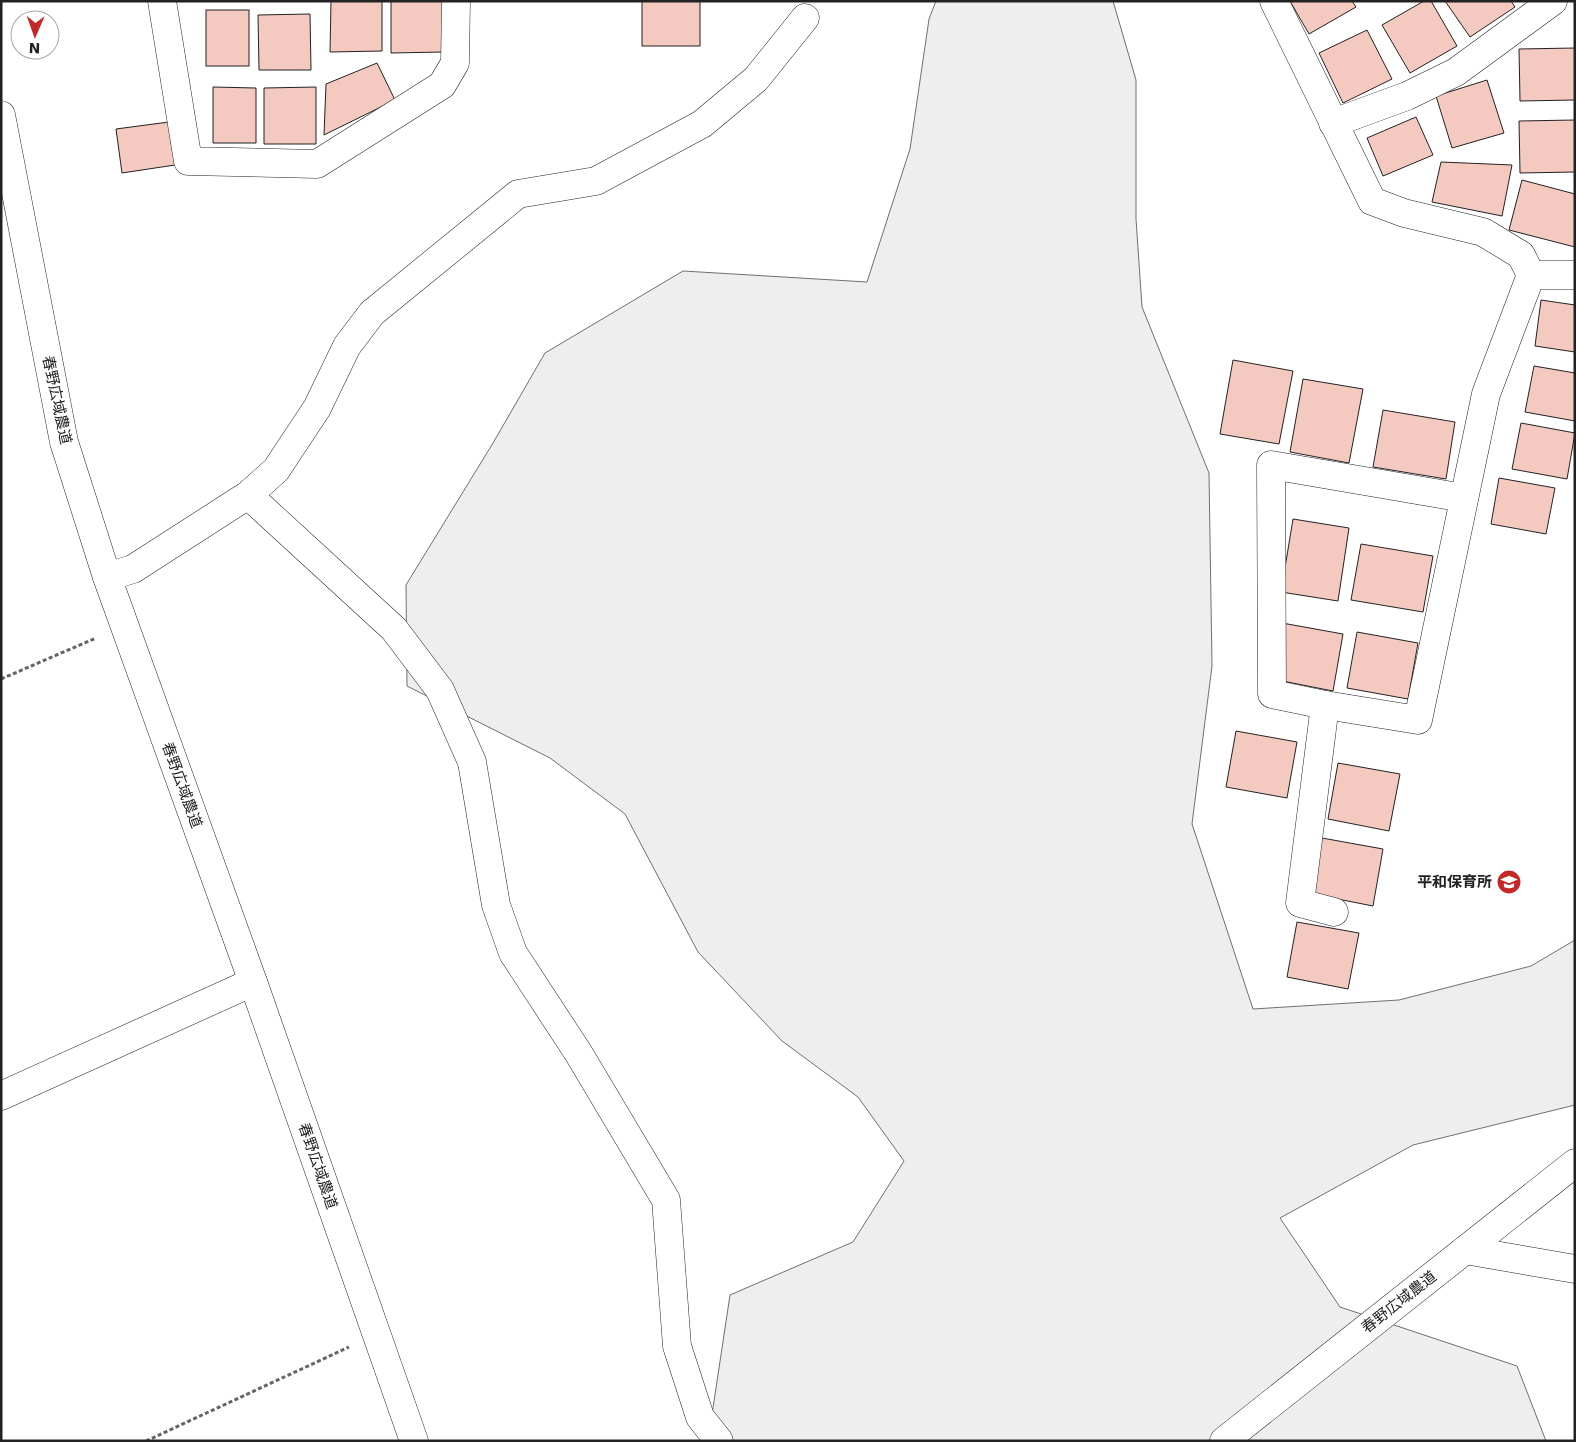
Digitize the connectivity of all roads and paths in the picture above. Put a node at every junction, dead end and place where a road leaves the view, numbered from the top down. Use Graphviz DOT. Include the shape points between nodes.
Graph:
graph roads {
  1 [pos="162,1"];
  2 [pos="456,1"];
  3 [pos="1274,1"];
  4 [pos="1553,1"];
  5 [pos="805,18"];
  6 [pos="1,115"];
  7 [pos="1333,123"];
  8 [pos="1531,275"];
  9 [pos="1575,275"];
  10 [pos="248,495"];
  11 [pos="1464,498"];
  12 [pos="107,577"];
  13 [pos="124,625"];
  14 [pos="1,680"];
  15 [pos="1325,705"];
  16 [pos="1334,912"];
  17 [pos="253,982"];
  18 [pos="1,1096"];
  19 [pos="1575,1163"];
  20 [pos="1466,1250"];
  21 [pos="1575,1268"];
  22 [pos="377,1334"];
  23 [pos="146,1441"];
  24 [pos="414,1441"];
  25 [pos="719,1441"];
  26 [pos="1224,1441"];
  1 -- 2 [label="street" via="188,161 317,164 442,84 455,63"];
  3 -- 7 [label="street"];
  4 -- 7 [label="street" via="1456,72 1407,96"];
  5 -- 10 [label="street" via="756,79 702,124 596,182 518,194 372,313 347,346 317,408 276,470"];
  6 -- 12 [label="street, 春野広域農道" via="64,442"];
  7 -- 8 [label="street" via="1372,201 1404,213 1483,232 1521,255"];
  8 -- 9 [label="street"];
  8 -- 11 [label="street" via="1486,394"];
  10 -- 12 [label="street" via="134,569"];
  10 -- 25 [label="street" via="394,629 440,690 472,762 496,905 513,953 579,1054 666,1200 677,1346 700,1417"];
  11 -- 15 [label="street" via="1418,720"];
  11 -- 15 [label="street" via="1271,465 1272,694"];
  12 -- 13 [label="street, 春野広域農道"];
  13 -- 14 [label="path"];
  13 -- 17 [label="street, 春野広域農道"];
  15 -- 16 [label="street" via="1300,903"];
  17 -- 18 [label="street"];
  17 -- 22 [label="street, 春野広域農道"];
  19 -- 20 [label="street, 春野広域農道"];
  20 -- 21 [label="street"];
  20 -- 26 [label="street, 春野広域農道"];
  22 -- 23 [label="path"];
  22 -- 24 [label="street, 春野広域農道"];
}
